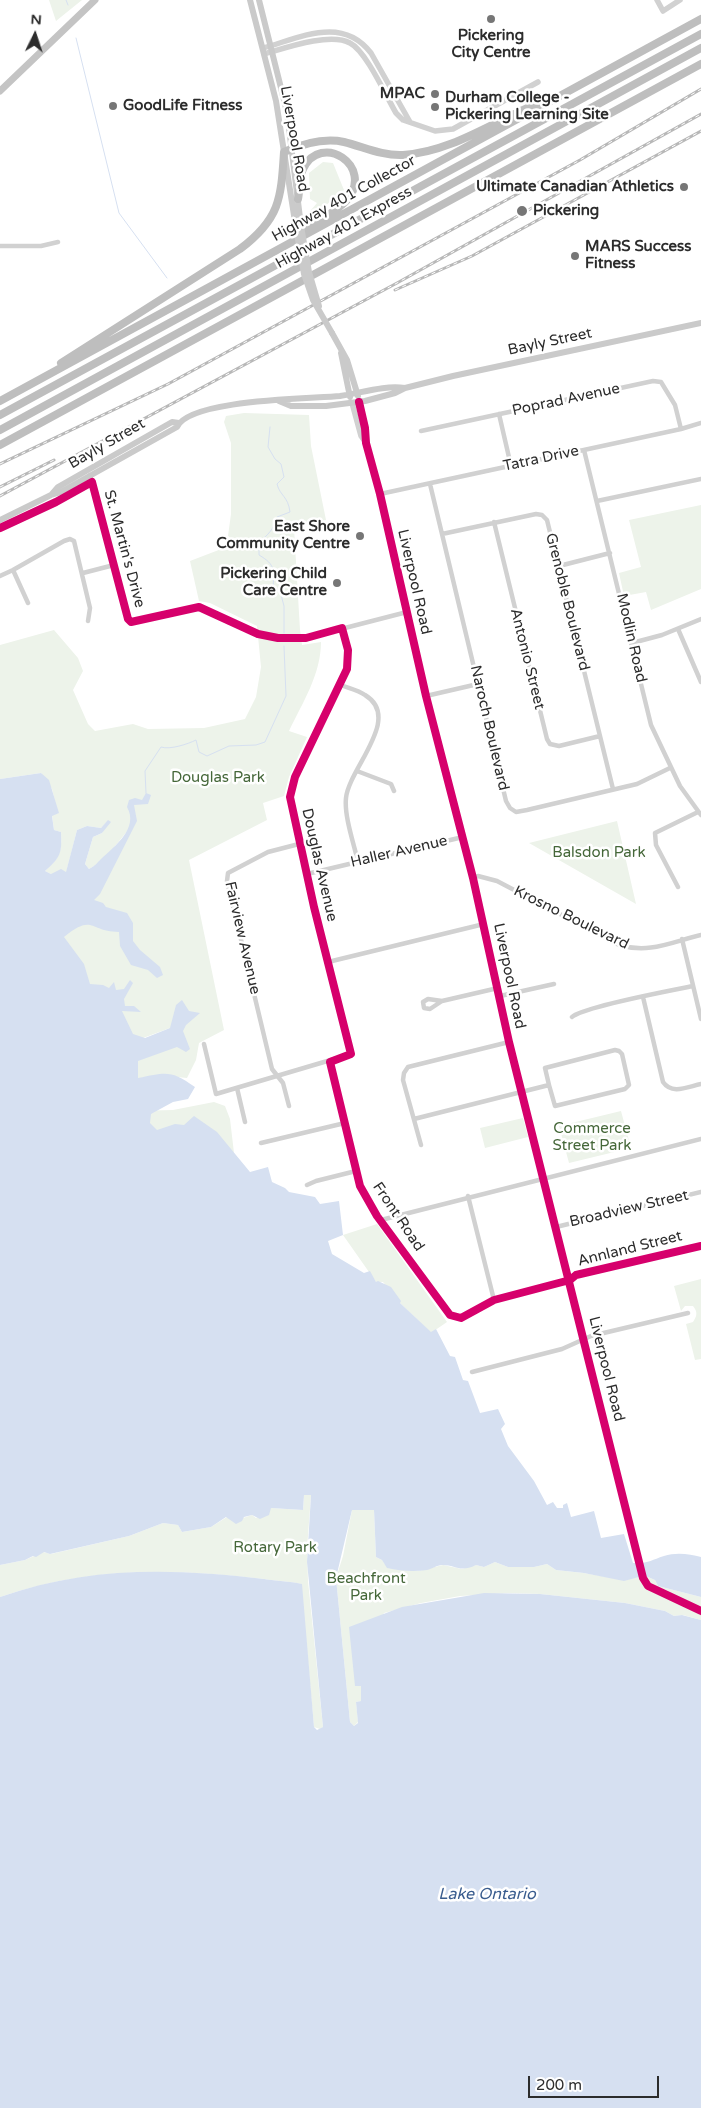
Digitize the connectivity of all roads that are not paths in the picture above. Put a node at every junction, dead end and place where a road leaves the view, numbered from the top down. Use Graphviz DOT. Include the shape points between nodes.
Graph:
graph roads {
  1 [pos="95,0"];
  2 [pos="250,0"];
  3 [pos="259,0"];
  4 [pos="657,0"];
  5 [pos="680,0"];
  6 [pos="701,19"];
  7 [pos="701,34"];
  8 [pos="701,48"];
  9 [pos="271,49"];
  10 [pos="263,51"];
  11 [pos="701,64"];
  12 [pos="538,82"];
  13 [pos="572,90"];
  14 [pos="0,91"];
  15 [pos="285,151"];
  16 [pos="298,199"];
  17 [pos="299,227"];
  18 [pos="58,242"];
  19 [pos="0,246"];
  20 [pos="281,250"];
  21 [pos="701,325"];
  22 [pos="340,348"];
  23 [pos="26,386"];
  24 [pos="405,388"];
  25 [pos="350,394"];
  26 [pos="357,394"];
  27 [pos="0,401"];
  28 [pos="280,401"];
  29 [pos="355,402"];
  30 [pos="499,414"];
  31 [pos="0,415"];
  32 [pos="701,423"];
  33 [pos="681,429"];
  34 [pos="0,430"];
  35 [pos="421,431"];
  36 [pos="0,445"];
  37 [pos="584,450"];
  38 [pos="511,466"];
  39 [pos="89,472"];
  40 [pos="701,479"];
  41 [pos="430,484"];
  42 [pos="380,494"];
  43 [pos="597,501"];
  44 [pos="0,520"];
  45 [pos="494,522"];
  46 [pos="442,534"];
  47 [pos="610,553"];
  48 [pos="114,565"];
  49 [pos="559,566"];
  50 [pos="13,570"];
  51 [pos="82,572"];
  52 [pos="0,576"];
  53 [pos="28,603"];
  54 [pos="407,612"];
  55 [pos="701,619"];
  56 [pos="88,621"];
  57 [pos="342,628"];
  58 [pos="678,629"];
  59 [pos="632,643"];
  60 [pos="700,678"];
  61 [pos="478,684"];
  62 [pos="340,685"];
  63 [pos="426,696"];
  64 [pos="600,736"];
  65 [pos="670,768"];
  66 [pos="357,771"];
  67 [pos="613,789"];
  68 [pos="394,791"];
  69 [pos="700,813"];
  70 [pos="463,837"];
  71 [pos="299,844"];
  72 [pos="358,862"];
  73 [pos="307,874"];
  74 [pos="473,878"];
  75 [pos="678,887"];
  76 [pos="484,924"];
  77 [pos="701,935"];
  78 [pos="682,939"];
  79 [pos="328,962"];
  80 [pos="554,984"];
  81 [pos="693,986"];
  82 [pos="498,988"];
  83 [pos="500,996"];
  84 [pos="643,997"];
  85 [pos="442,1001"];
  86 [pos="572,1016"];
  87 [pos="701,1019"];
  88 [pos="509,1042"];
  89 [pos="204,1044"];
  90 [pos="330,1062"];
  91 [pos="278,1075"];
  92 [pos="701,1084"];
  93 [pos="549,1085"];
  94 [pos="238,1088"];
  95 [pos="522,1092"];
  96 [pos="289,1106"];
  97 [pos="414,1119"];
  98 [pos="245,1122"];
  99 [pos="345,1123"];
  100 [pos="701,1139"];
  101 [pos="261,1143"];
  102 [pos="421,1145"];
  103 [pos="356,1171"];
  104 [pos="544,1177"];
  105 [pos="308,1186"];
  106 [pos="701,1192"];
  107 [pos="468,1196"];
  108 [pos="381,1220"];
  109 [pos="556,1226"];
  110 [pos="701,1246"];
  111 [pos="570,1280"];
  112 [pos="494,1300"];
  113 [pos="688,1313"];
  114 [pos="453,1317"];
  115 [pos="584,1340"];
  116 [pos="472,1372"];
  117 [pos="639,1563"];
  1 -- 14 [label="main road"];
  2 -- 10 [label="main road, Liverpool Road"];
  3 -- 9 [label="main road, Liverpool Road"];
  4 -- 5 [label="street" via="663,11"];
  6 -- 13 [label="highway, Highway 401 Collector"];
  7 -- 31 [label="highway, Highway 401 Express"];
  8 -- 34 [label="highway, Highway 401 Express"];
  9 -- 10 [label="street"];
  9 -- 12 [label="street" via="327,39 352,43 402,120 435,130 453,129"];
  9 -- 15 [label="main road, Liverpool Road" via="287,112"];
  10 -- 15 [label="main road, Liverpool Road"];
  11 -- 36 [label="highway"];
  13 -- 15 [label="highway" via="469,136 419,152 389,154 333,141"];
  13 -- 20 [label="highway, Highway 401 Collector"];
  15 -- 16 [label="main road, Liverpool Road"];
  15 -- 17 [label="main road, Liverpool Road"];
  15 -- 23 [label="highway" via="281,193 272,217 258,236"];
  16 -- 17 [label="main road, Liverpool Road"];
  16 -- 20 [label="highway" via="302,171 314,156 334,153 346,159 354,175 354,187 347,200 296,235"];
  17 -- 22 [label="main road, Liverpool Road, bridge" via="304,274 313,300"];
  18 -- 19 [label="street" via="40,246"];
  20 -- 23 [label="highway, Highway 401 Collector"];
  21 -- 24 [label="main road, Bayly Street"];
  22 -- 25 [label="main road, Liverpool Road"];
  22 -- 26 [label="main road, Liverpool Road" via="350,366"];
  23 -- 27 [label="highway, Highway 401 Collector"];
  24 -- 26 [label="main road, Bayly Street" via="394,386"];
  24 -- 29 [label="main road, Bayly Street" via="395,394"];
  25 -- 26 [label="main road, Bayly Street"];
  25 -- 28 [label="main road, Bayly Street"];
  25 -- 29 [label="main road, Liverpool Road"];
  26 -- 29 [label="main road, Liverpool Road"];
  28 -- 29 [label="main road, Bayly Street" via="291,406"];
  28 -- 39 [label="main road, Bayly Street" via="220,407 199,413"];
  29 -- 42 [label="street, Liverpool Road" via="365,428"];
  30 -- 33 [label="street, Poprad Avenue" via="654,381 661,382 672,397"];
  30 -- 35 [label="street, Poprad Avenue"];
  30 -- 38 [label="street"];
  32 -- 33 [label="street, Tatra Drive"];
  33 -- 37 [label="street, Tatra Drive"];
  37 -- 38 [label="street, Tatra Drive"];
  37 -- 43 [label="street, Modlin Road"];
  38 -- 41 [label="street, Tatra Drive"];
  39 -- 44 [label="main road, Bayly Street" via="61,492"];
  39 -- 48 [label="street, St. Martin's Drive"];
  40 -- 43 [label="street"];
  41 -- 42 [label="street, Tatra Drive"];
  41 -- 46 [label="street, Naroch Boulevard"];
  42 -- 54 [label="street, Liverpool Road"];
  43 -- 47 [label="street, Modlin Road"];
  45 -- 46 [label="street, Grenoble Boulevard"];
  45 -- 49 [label="street, Grenoble Boulevard" via="542,515 547,520"];
  45 -- 64 [label="street, Antonio Street" via="547,739 550,744 559,746"];
  46 -- 61 [label="street, Naroch Boulevard"];
  47 -- 49 [label="street"];
  47 -- 59 [label="street, Modlin Road"];
  48 -- 51 [label="street"];
  48 -- 57 [label="street, St. Martin's Drive" via="131,622 199,607 258,634 278,638 306,638"];
  49 -- 64 [label="street, Grenoble Boulevard"];
  50 -- 51 [label="street" via="70,539 76,546"];
  50 -- 52 [label="street"];
  50 -- 53 [label="street"];
  51 -- 56 [label="street" via="90,608"];
  54 -- 57 [label="street"];
  54 -- 63 [label="street, Liverpool Road"];
  55 -- 58 [label="street"];
  57 -- 62 [label="street, Douglas Avenue" via="348,659"];
  58 -- 59 [label="street"];
  58 -- 60 [label="street"];
  59 -- 65 [label="street, Modlin Road" via="651,725"];
  61 -- 63 [label="street"];
  61 -- 67 [label="street, Naroch Boulevard" via="510,808 516,812 527,810"];
  62 -- 66 [label="street" via="366,695 374,703 380,718"];
  62 -- 71 [label="street, Douglas Avenue" via="291,788 291,806"];
  63 -- 70 [label="street, Liverpool Road"];
  64 -- 67 [label="street, Grenoble Boulevard"];
  65 -- 67 [label="street, Naroch Boulevard" via="636,784"];
  65 -- 69 [label="street, Modlin Road"];
  66 -- 68 [label="street" via="391,784"];
  66 -- 72 [label="street" via="346,797"];
  69 -- 75 [label="street" via="655,834 656,845"];
  70 -- 72 [label="street, Haller Avenue"];
  70 -- 74 [label="street, Liverpool Road"];
  71 -- 73 [label="street, Douglas Avenue"];
  71 -- 91 [label="street, Fairview Avenue" via="268,852 228,873 227,881 272,1069"];
  72 -- 73 [label="street, Haller Avenue"];
  73 -- 79 [label="street, Douglas Avenue"];
  74 -- 76 [label="street, Liverpool Road"];
  74 -- 78 [label="street, Krosno Boulevard" via="478,876 497,881 634,950"];
  76 -- 79 [label="street"];
  76 -- 82 [label="street, Liverpool Road"];
  77 -- 78 [label="street, Krosno Boulevard"];
  78 -- 81 [label="street"];
  79 -- 90 [label="street, Douglas Avenue" via="351,1054"];
  80 -- 83 [label="street"];
  81 -- 84 [label="street"];
  81 -- 87 [label="street"];
  82 -- 83 [label="street, Liverpool Road"];
  82 -- 85 [label="street"];
  83 -- 88 [label="street, Liverpool Road"];
  84 -- 86 [label="street"];
  84 -- 92 [label="street" via="667,1088 673,1091"];
  88 -- 95 [label="street, Liverpool Road"];
  88 -- 97 [label="street" via="408,1067 403,1080"];
  89 -- 94 [label="street" via="216,1094"];
  90 -- 91 [label="street"];
  90 -- 99 [label="street, Front Road"];
  91 -- 94 [label="street"];
  91 -- 96 [label="street"];
  93 -- 93 [label="street" via="555,1106 625,1089 629,1084 622,1054 616,1050 545,1068"];
  93 -- 95 [label="street"];
  94 -- 98 [label="street"];
  95 -- 97 [label="street"];
  95 -- 104 [label="street, Liverpool Road"];
  97 -- 102 [label="street"];
  99 -- 101 [label="street"];
  99 -- 103 [label="street, Front Road"];
  100 -- 104 [label="street"];
  103 -- 105 [label="street"];
  103 -- 108 [label="street, Front Road" via="364,1195"];
  104 -- 107 [label="street"];
  104 -- 109 [label="street, Liverpool Road"];
  106 -- 109 [label="street, Broadview Street"];
  107 -- 108 [label="street"];
  107 -- 112 [label="street"];
  108 -- 114 [label="street, Front Road"];
  109 -- 111 [label="street, Liverpool Road"];
  110 -- 111 [label="street, Annland Street"];
  111 -- 112 [label="street, Annland Street"];
  111 -- 115 [label="street, Liverpool Road"];
  112 -- 114 [label="street, Annland Street" via="462,1318"];
  113 -- 115 [label="street"];
  115 -- 116 [label="street" via="562,1349"];
  115 -- 117 [label="street, Liverpool Road"];
}
